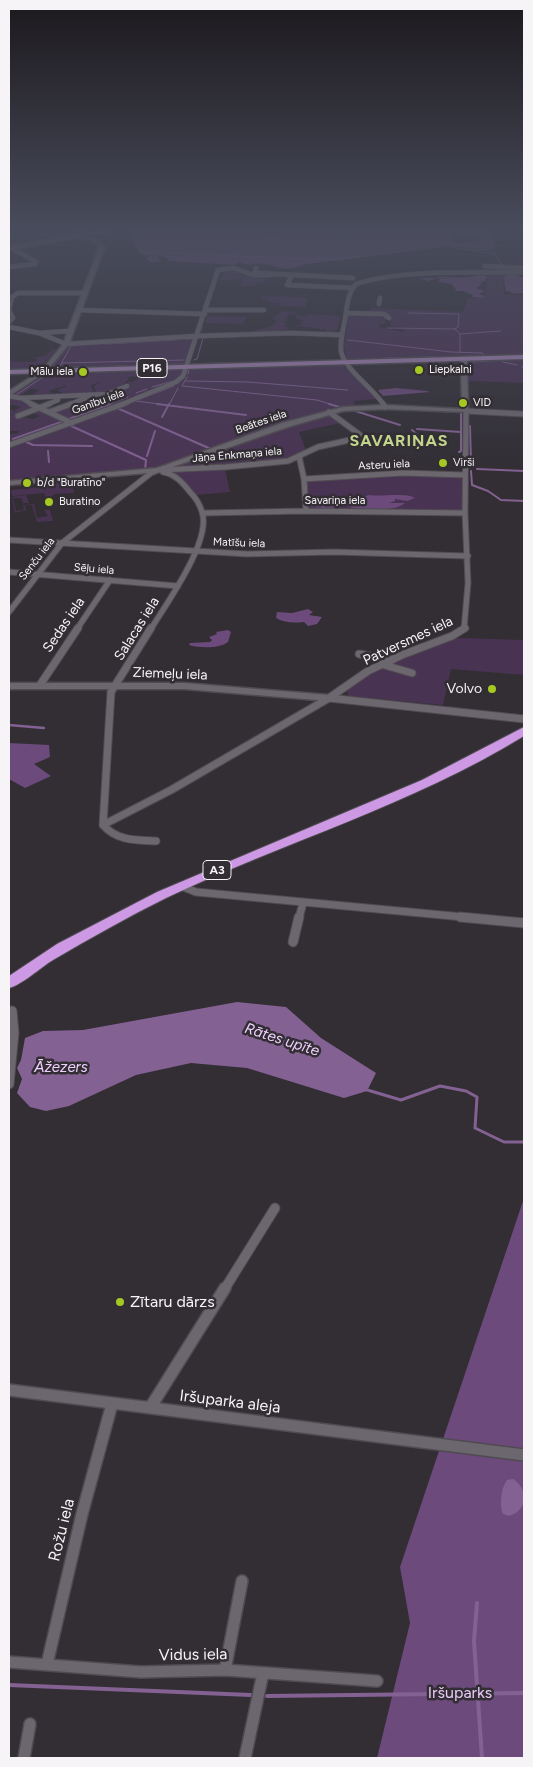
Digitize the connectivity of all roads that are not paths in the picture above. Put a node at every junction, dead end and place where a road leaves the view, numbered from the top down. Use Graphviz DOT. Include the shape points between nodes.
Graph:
graph roads {
  1 [pos="77,312"];
  2 [pos="206,312"];
  3 [pos="346,313"];
  4 [pos="389,318"];
  5 [pos="9,327"];
  6 [pos="70,331"];
  7 [pos="38,333"];
  8 [pos="342,335"];
  9 [pos="196,336"];
  10 [pos="66,344"];
  11 [pos="524,357"];
  12 [pos="464,359"];
  13 [pos="347,362"];
  14 [pos="186,367"];
  15 [pos="44,371"];
  16 [pos="9,372"];
  17 [pos="127,386"];
  18 [pos="95,393"];
  19 [pos="9,395"];
  20 [pos="57,396"];
  21 [pos="22,398"];
  22 [pos="385,407"];
  23 [pos="38,408"];
  24 [pos="466,411"];
  25 [pos="49,412"];
  26 [pos="329,412"];
  27 [pos="524,414"];
  28 [pos="18,416"];
  29 [pos="72,423"];
  30 [pos="9,445"];
  31 [pos="299,456"];
  32 [pos="158,470"];
  33 [pos="465,474"];
  34 [pos="304,479"];
  35 [pos="9,483"];
  36 [pos="306,511"];
  37 [pos="203,513"];
  38 [pos="466,513"];
  39 [pos="9,540"];
  40 [pos="62,543"];
  41 [pos="197,552"];
  42 [pos="468,556"];
  43 [pos="9,572"];
  44 [pos="38,574"];
  45 [pos="110,580"];
  46 [pos="178,586"];
  47 [pos="9,601"];
  48 [pos="17,601"];
  49 [pos="9,612"];
  50 [pos="359,654"];
  51 [pos="392,660"];
  52 [pos="384,664"];
  53 [pos="412,673"];
  54 [pos="40,685"];
  55 [pos="9,686"];
  56 [pos="113,686"];
  57 [pos="330,698"];
  58 [pos="524,719"];
  59 [pos="524,730"];
  60 [pos="103,825"];
  61 [pos="156,842"];
  62 [pos="181,886"];
  63 [pos="303,903"];
  64 [pos="524,923"];
  65 [pos="293,942"];
  66 [pos="10,979"];
  67 [pos="12,1011"];
  68 [pos="9,1084"];
  69 [pos="275,1208"];
  70 [pos="9,1390"];
  71 [pos="112,1404"];
  72 [pos="150,1408"];
  73 [pos="524,1454"];
  74 [pos="242,1581"];
  75 [pos="9,1662"];
  76 [pos="47,1664"];
  77 [pos="225,1670"];
  78 [pos="263,1673"];
  79 [pos="377,1681"];
  80 [pos="30,1724"];
  81 [pos="24,1758"];
  82 [pos="245,1758"];
  1 -- 6 [label="street"];
  2 -- 9 [label="street"];
  3 -- 4 [label="street" via="384,314"];
  3 -- 8 [label="street"];
  5 -- 7 [label="street"];
  6 -- 7 [label="street"];
  6 -- 10 [label="street"];
  7 -- 10 [label="street"];
  8 -- 9 [label="street"];
  8 -- 13 [label="street" via="341,351"];
  9 -- 10 [label="street"];
  9 -- 14 [label="street"];
  10 -- 15 [label="street"];
  11 -- 12 [label="main road, P16"];
  12 -- 13 [label="main road, P16"];
  12 -- 24 [label="street, Patversmes iela"];
  13 -- 14 [label="main road, P16"];
  13 -- 22 [label="street" via="380,396"];
  14 -- 15 [label="main road, P16"];
  14 -- 29 [label="street, Ganību iela" via="176,382"];
  15 -- 16 [label="main road, P16"];
  15 -- 19 [label="street"];
  17 -- 18 [label="street" via="107,394"];
  18 -- 20 [label="street"];
  18 -- 25 [label="street"];
  19 -- 21 [label="street"];
  20 -- 21 [label="street"];
  20 -- 23 [label="street" via="58,400"];
  21 -- 23 [label="street"];
  22 -- 24 [label="street, Beātes iela"];
  22 -- 26 [label="street, Beātes iela"];
  23 -- 25 [label="street"];
  23 -- 28 [label="street"];
  24 -- 27 [label="street, Beātes iela"];
  24 -- 33 [label="street, Patversmes iela"];
  25 -- 29 [label="street"];
  26 -- 31 [label="street, Jāņa Enkmaņa iela" via="363,437 318,447"];
  26 -- 32 [label="street, Beātes iela"];
  29 -- 30 [label="street, Ganību iela"];
  31 -- 32 [label="street, Jāņa Enkmaņa iela" via="288,461 260,464"];
  31 -- 34 [label="street"];
  32 -- 35 [label="street, Beātes iela"];
  32 -- 37 [label="street" via="170,473 183,483"];
  32 -- 40 [label="street, Senču iela" via="140,479"];
  33 -- 34 [label="street, Asteru iela" via="404,473"];
  33 -- 38 [label="street, Patversmes iela"];
  34 -- 36 [label="street"];
  36 -- 37 [label="street, Savariņa iela"];
  36 -- 38 [label="street, Savariņa iela"];
  37 -- 41 [label="street, Salacas iela"];
  38 -- 42 [label="street, Patversmes iela"];
  39 -- 40 [label="street, Matīšu iela"];
  40 -- 41 [label="street, Matīšu iela"];
  40 -- 44 [label="street, Senču iela"];
  41 -- 42 [label="street, Matīšu iela"];
  41 -- 46 [label="street, Salacas iela"];
  42 -- 51 [label="street, Patversmes iela" via="465,629 437,644"];
  43 -- 44 [label="street, Sēļu iela"];
  44 -- 45 [label="street, Sēļu iela"];
  44 -- 48 [label="street, Senču iela"];
  45 -- 46 [label="street, Sēļu iela"];
  45 -- 54 [label="street, Sedas iela"];
  46 -- 56 [label="street, Salacas iela"];
  47 -- 48 [label="street"];
  48 -- 49 [label="street, Senču iela"];
  50 -- 51 [label="street"];
  51 -- 52 [label="street, Patversmes iela"];
  52 -- 53 [label="street"];
  52 -- 57 [label="street, Patversmes iela" via="338,690"];
  54 -- 55 [label="street, Ziemeļu iela"];
  54 -- 56 [label="street, Ziemeļu iela"];
  56 -- 57 [label="street, Ziemeļu iela" via="184,686"];
  56 -- 60 [label="street, Salacas iela"];
  57 -- 58 [label="street"];
  57 -- 60 [label="street, Patversmes iela" via="171,790"];
  59 -- 62 [label="highway, A3" via="469,763"];
  60 -- 61 [label="street" via="107,831 123,839"];
  62 -- 63 [label="street" via="196,892"];
  62 -- 66 [label="highway, A3" via="120,916"];
  63 -- 64 [label="street"];
  63 -- 65 [label="street"];
  67 -- 68 [label="street" via="14,1033"];
  69 -- 72 [label="street"];
  70 -- 71 [label="street, Iršuparka aleja"];
  71 -- 72 [label="street, Iršuparka aleja"];
  71 -- 76 [label="street, Rožu iela"];
  72 -- 73 [label="street, Iršuparka aleja"];
  74 -- 77 [label="street"];
  75 -- 76 [label="street, Vidus iela"];
  76 -- 77 [label="street, Vidus iela" via="140,1672"];
  77 -- 78 [label="street, Vidus iela"];
  78 -- 79 [label="street, Vidus iela"];
  78 -- 82 [label="street"];
  80 -- 81 [label="street"];
}
